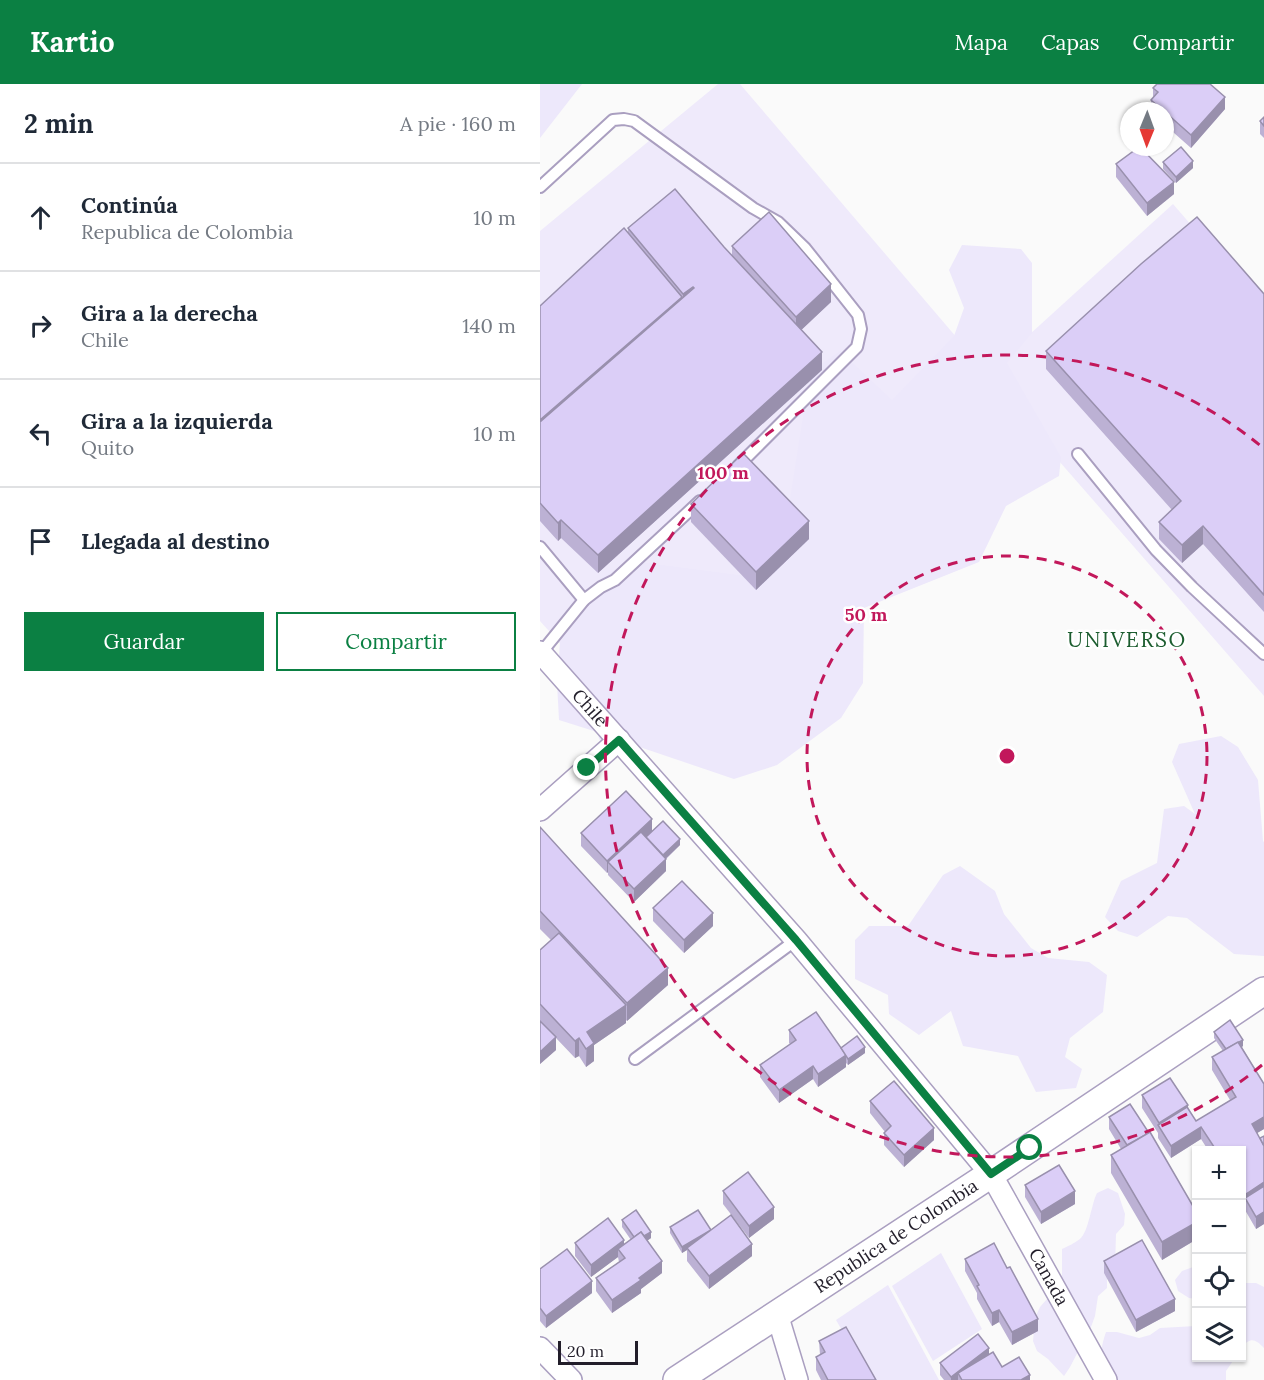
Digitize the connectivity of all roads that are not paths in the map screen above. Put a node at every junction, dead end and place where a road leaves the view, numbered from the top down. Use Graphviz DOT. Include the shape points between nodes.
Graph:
graph roads {
  1 [pos="540,187"];
  2 [pos="1078,454"];
  3 [pos="728,475"];
  4 [pos="711,491"];
  5 [pos="540,547"];
  6 [pos="584,600"];
  7 [pos="541,653"];
  8 [pos="1264,654"];
  9 [pos="619,740"];
  10 [pos="540,810"];
  11 [pos="796,940"];
  12 [pos="1264,991"];
  13 [pos="635,1059"];
  14 [pos="991,1174"];
  15 [pos="777,1314"];
  16 [pos="540,1348"];
  17 [pos="570,1380"];
  18 [pos="677,1380"];
  19 [pos="797,1380"];
  20 [pos="1106,1380"];
  1 -- 3 [label="lane" via="613,120 634,121 778,222 805,248 858,315 861,329 857,347"];
  2 -- 8 [label="lane" via="1156,550"];
  4 -- 6 [label="lane" via="615,580"];
  5 -- 6 [label="lane"];
  6 -- 7 [label="lane"];
  7 -- 9 [label="street, Chile"];
  9 -- 10 [label="street"];
  9 -- 11 [label="street, Chile"];
  11 -- 13 [label="lane"];
  11 -- 14 [label="street, Chile"];
  12 -- 14 [label="street, Republica de Colombia"];
  14 -- 15 [label="street, Republica de Colombia"];
  14 -- 20 [label="street, Canada"];
  15 -- 18 [label="street, Republica de Colombia"];
  15 -- 19 [label="street"];
  16 -- 17 [label="street"];
}
